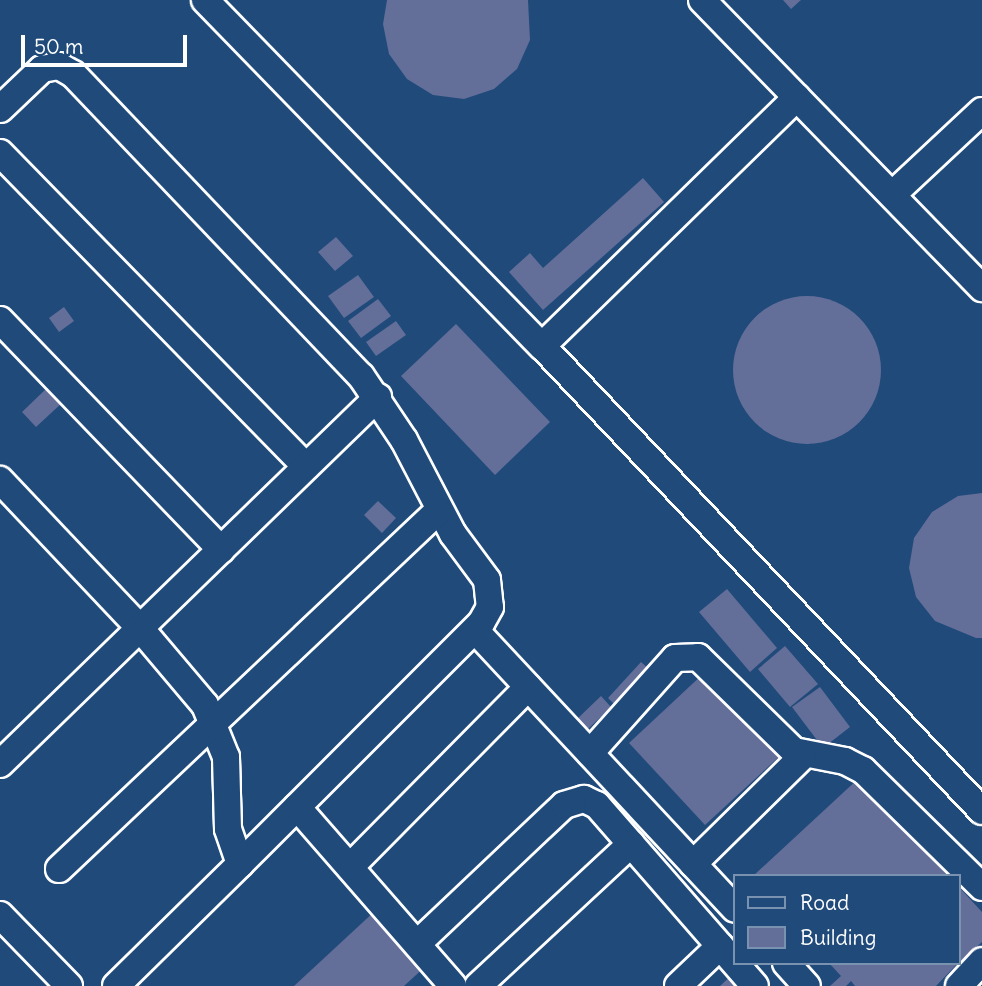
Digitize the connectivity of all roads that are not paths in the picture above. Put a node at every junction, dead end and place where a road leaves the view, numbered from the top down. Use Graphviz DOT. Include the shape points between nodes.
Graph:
graph roads {
  1 [pos="205,0"];
  2 [pos="702,0"];
  3 [pos="797,97"];
  4 [pos="0,109"];
  5 [pos="982,111"];
  6 [pos="0,153"];
  7 [pos="892,195"];
  8 [pos="982,288"];
  9 [pos="0,320"];
  10 [pos="542,346"];
  11 [pos="378,397"];
  12 [pos="306,467"];
  13 [pos="0,480"];
  14 [pos="438,511"];
  15 [pos="221,550"];
  16 [pos="140,628"];
  17 [pos="475,630"];
  18 [pos="528,687"];
  19 [pos="214,723"];
  20 [pos="590,753"];
  21 [pos="803,756"];
  22 [pos="0,764"];
  23 [pos="297,807"];
  24 [pos="982,811"];
  25 [pos="631,844"];
  26 [pos="240,864"];
  27 [pos="693,864"];
  28 [pos="350,867"];
  29 [pos="59,869"];
  30 [pos="982,887"];
  31 [pos="734,908"];
  32 [pos="0,915"];
  33 [pos="417,944"];
  34 [pos="720,946"];
  35 [pos="982,961"];
  36 [pos="734,962"];
  37 [pos="737,965"];
  38 [pos="788,965"];
  39 [pos="69,986"];
  40 [pos="116,986"];
  41 [pos="453,986"];
  42 [pos="478,986"];
  43 [pos="678,986"];
  44 [pos="755,986"];
  45 [pos="807,986"];
  46 [pos="958,986"];
  1 -- 10 [label="lane"];
  2 -- 3 [label="lane"];
  3 -- 7 [label="lane"];
  3 -- 10 [label="lane"];
  4 -- 11 [label="lane" via="42,69 67,69 326,335"];
  5 -- 7 [label="lane"];
  6 -- 12 [label="lane"];
  7 -- 8 [label="lane"];
  9 -- 15 [label="lane"];
  10 -- 24 [label="lane"];
  11 -- 12 [label="lane"];
  11 -- 14 [label="lane"];
  12 -- 15 [label="lane"];
  13 -- 16 [label="lane"];
  14 -- 17 [label="lane" via="490,589 490,607"];
  14 -- 19 [label="lane"];
  15 -- 16 [label="lane"];
  16 -- 19 [label="lane" via="193,688"];
  16 -- 22 [label="lane"];
  17 -- 18 [label="lane"];
  17 -- 23 [label="lane"];
  18 -- 20 [label="lane"];
  18 -- 28 [label="lane"];
  19 -- 26 [label="lane" via="226,757 228,829"];
  19 -- 29 [label="lane"];
  20 -- 21 [label="lane" via="675,658 690,655 704,661 785,744"];
  20 -- 27 [label="lane"];
  21 -- 27 [label="lane"];
  21 -- 30 [label="lane" via="845,761 863,770"];
  23 -- 26 [label="lane"];
  23 -- 28 [label="lane"];
  25 -- 33 [label="lane" via="597,805 584,799 570,801"];
  25 -- 34 [label="lane"];
  25 -- 42 [label="lane"];
  26 -- 40 [label="lane"];
  27 -- 31 [label="lane"];
  28 -- 33 [label="lane"];
  32 -- 39 [label="lane"];
  33 -- 41 [label="lane"];
  34 -- 36 [label="lane"];
  34 -- 43 [label="lane"];
  35 -- 46 [label="lane"];
  37 -- 44 [label="lane"];
  38 -- 45 [label="lane"];
}
